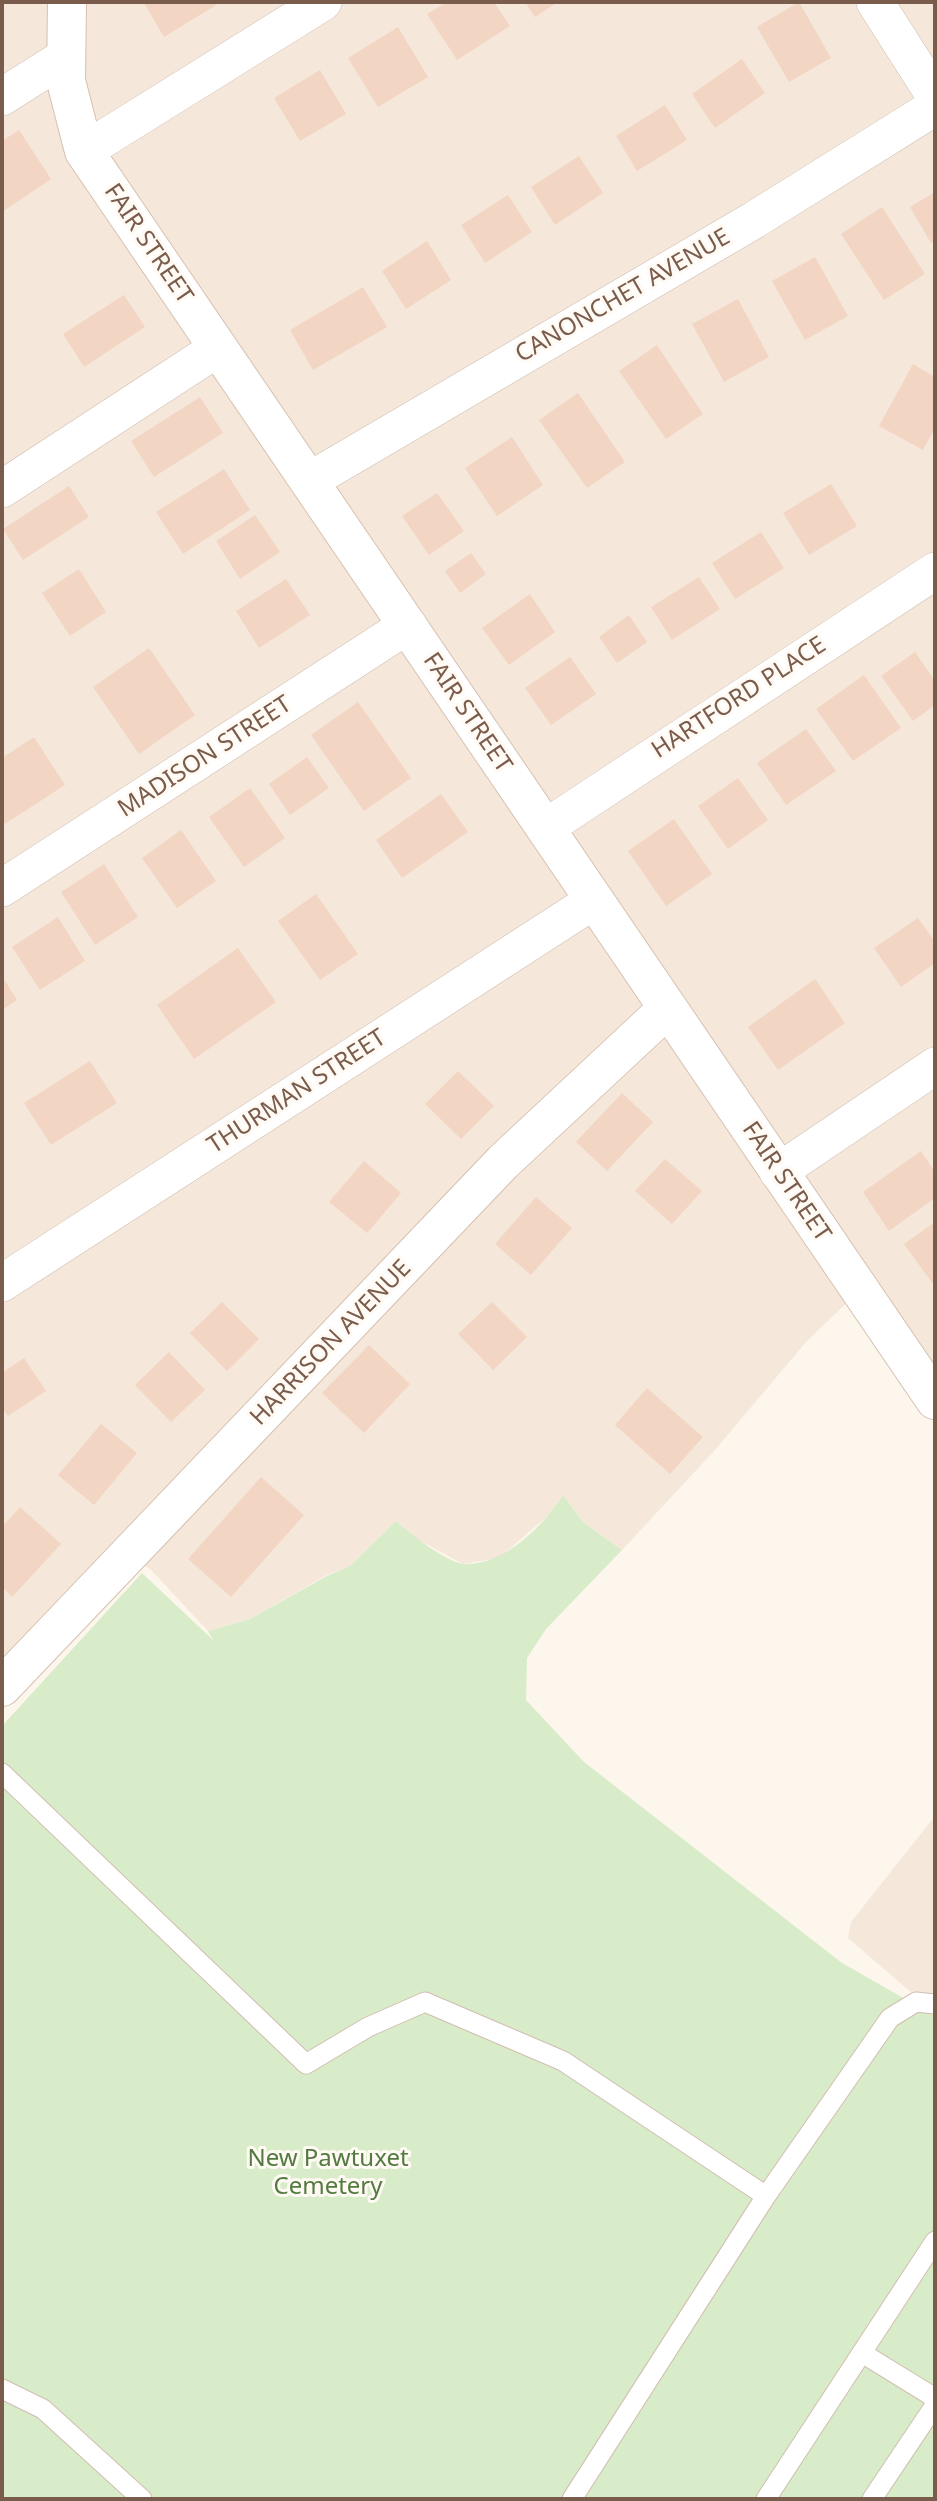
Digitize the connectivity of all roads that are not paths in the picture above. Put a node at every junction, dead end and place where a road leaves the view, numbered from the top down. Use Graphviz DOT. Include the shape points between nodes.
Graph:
graph roads {
  1 [pos="67,2"];
  2 [pos="323,2"];
  3 [pos="875,2"];
  4 [pos="65,57"];
  5 [pos="935,96"];
  6 [pos="2,97"];
  7 [pos="935,107"];
  8 [pos="83,151"];
  9 [pos="218,348"];
  10 [pos="309,481"];
  11 [pos="2,489"];
  12 [pos="935,570"];
  13 [pos="408,625"];
  14 [pos="545,828"];
  15 [pos="2,888"];
  16 [pos="593,901"];
  17 [pos="668,1008"];
  18 [pos="935,1066"];
  19 [pos="778,1172"];
  20 [pos="2,1283"];
  21 [pos="935,1400"];
  22 [pos="2,1687"];
  23 [pos="2,1773"];
  24 [pos="935,2004"];
  25 [pos="766,2196"];
  26 [pos="935,2241"];
  27 [pos="862,2353"];
  28 [pos="2,2389"];
  29 [pos="935,2398"];
  30 [pos="935,2405"];
  31 [pos="142,2499"];
  32 [pos="572,2499"];
  33 [pos="766,2499"];
  34 [pos="872,2499"];
  1 -- 4 [label="street, FAIR STREET"];
  2 -- 8 [label="street"];
  3 -- 5 [label="street"];
  4 -- 6 [label="street"];
  4 -- 8 [label="street, FAIR STREET" via="66,81"];
  7 -- 10 [label="street, CANONCHET AVENUE"];
  8 -- 9 [label="street, FAIR STREET"];
  9 -- 10 [label="street, FAIR STREET"];
  9 -- 11 [label="street"];
  10 -- 13 [label="street, FAIR STREET"];
  12 -- 14 [label="street, HARTFORD PLACE"];
  13 -- 14 [label="street, FAIR STREET"];
  13 -- 15 [label="street, MADISON STREET"];
  14 -- 16 [label="street, FAIR STREET"];
  16 -- 17 [label="street, FAIR STREET"];
  16 -- 20 [label="street, THURMAN STREET"];
  17 -- 19 [label="street, FAIR STREET"];
  17 -- 22 [label="street, HARRISON AVENUE" via="503,1162"];
  18 -- 19 [label="street"];
  19 -- 21 [label="street, FAIR STREET"];
  23 -- 25 [label="lane" via="306,2064 368,2027 425,2002 563,2061"];
  24 -- 25 [label="lane" via="916,2002 890,2018"];
  25 -- 32 [label="lane"];
  26 -- 27 [label="lane"];
  27 -- 29 [label="lane"];
  27 -- 33 [label="lane"];
  28 -- 31 [label="lane" via="43,2409"];
  30 -- 34 [label="lane"];
}
